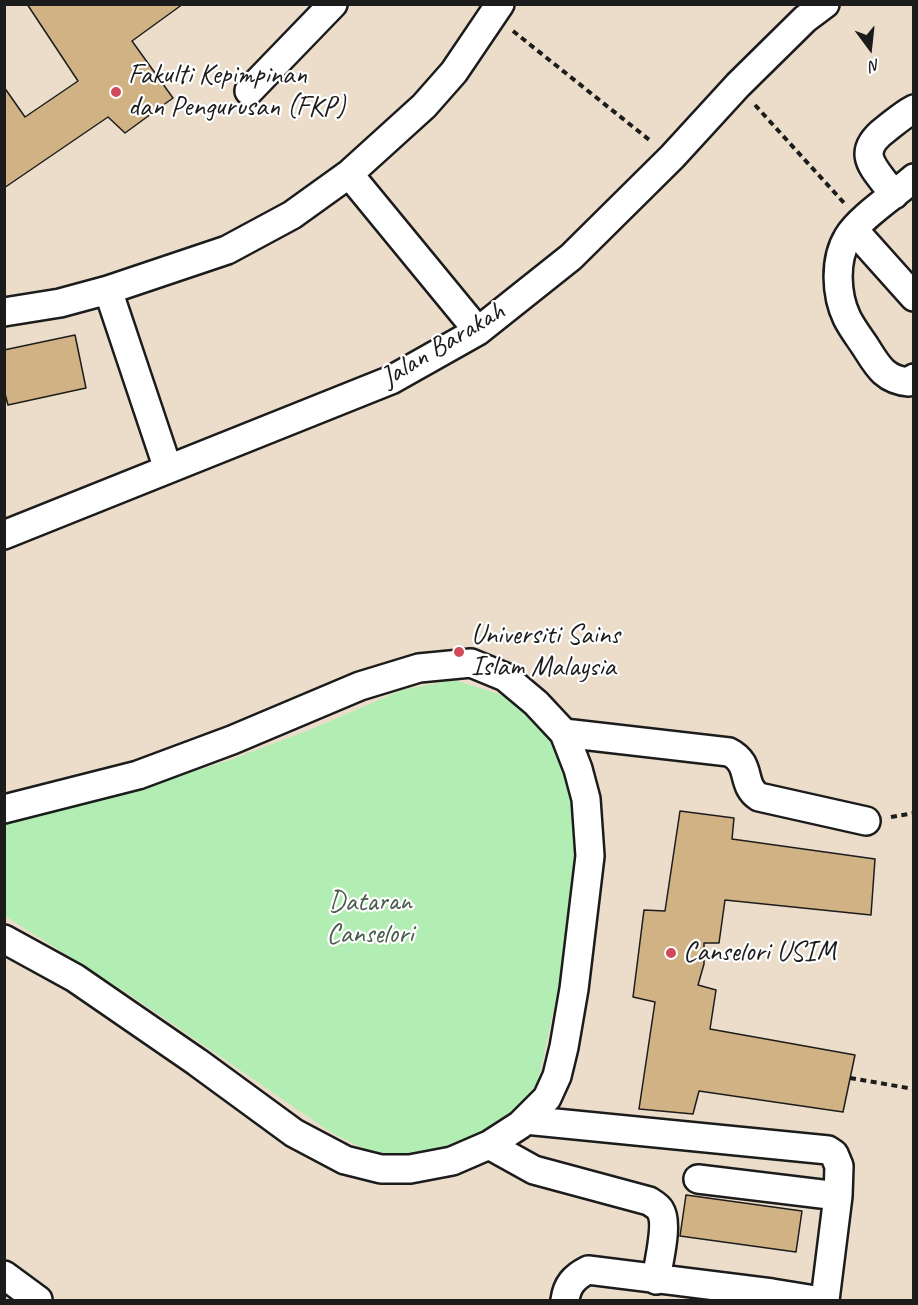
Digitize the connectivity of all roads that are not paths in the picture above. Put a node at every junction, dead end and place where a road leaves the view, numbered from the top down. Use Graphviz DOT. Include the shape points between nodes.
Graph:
graph roads {
  1 [pos="333,4"];
  2 [pos="825,4"];
  3 [pos="497,10"];
  4 [pos="249,91"];
  5 [pos="914,110"];
  6 [pos="349,174"];
  7 [pos="904,187"];
  8 [pos="858,226"];
  9 [pos="108,290"];
  10 [pos="914,297"];
  11 [pos="4,312"];
  12 [pos="478,331"];
  13 [pos="914,378"];
  14 [pos="168,469"];
  15 [pos="4,535"];
  16 [pos="564,733"];
  17 [pos="4,809"];
  18 [pos="866,820"];
  19 [pos="4,939"];
  20 [pos="525,1120"];
  21 [pos="489,1145"];
  22 [pos="698,1179"];
  23 [pos="838,1196"];
  24 [pos="4,1275"];
  25 [pos="656,1280"];
  26 [pos="772,1297"];
  27 [pos="38,1300"];
  28 [pos="565,1300"];
  29 [pos="815,1300"];
  30 [pos="825,1300"];
  1 -- 4 [label="street"];
  2 -- 12 [label="street, Jalan Barakah" via="738,85 571,257"];
  3 -- 6 [label="street" via="424,106"];
  5 -- 7 [label="street" via="875,138 868,149 871,161"];
  6 -- 9 [label="street" via="292,215 227,250"];
  6 -- 12 [label="street"];
  7 -- 8 [label="street"];
  8 -- 10 [label="street"];
  8 -- 13 [label="street" via="848,237 838,277 847,318 884,374 896,381 909,382"];
  9 -- 11 [label="street"];
  9 -- 14 [label="street"];
  12 -- 14 [label="street, Jalan Barakah" via="391,380"];
  14 -- 15 [label="street, Jalan Barakah"];
  16 -- 17 [label="street" via="505,677 471,663 419,668 360,686 138,775"];
  16 -- 18 [label="street" via="729,752 743,763 750,788 759,797"];
  16 -- 20 [label="street" via="586,799 590,856 574,989 557,1076 547,1098"];
  19 -- 21 [label="street" via="75,978 294,1133 345,1160 410,1169 452,1161"];
  20 -- 21 [label="street"];
  20 -- 23 [label="street" via="822,1148 838,1160"];
  21 -- 25 [label="street" via="534,1170 649,1201 660,1209 663,1231"];
  22 -- 23 [label="street"];
  23 -- 30 [label="street"];
  24 -- 27 [label="street"];
  25 -- 26 [label="street"];
  25 -- 28 [label="street" via="588,1270 570,1283"];
  26 -- 29 [label="street"];
}
